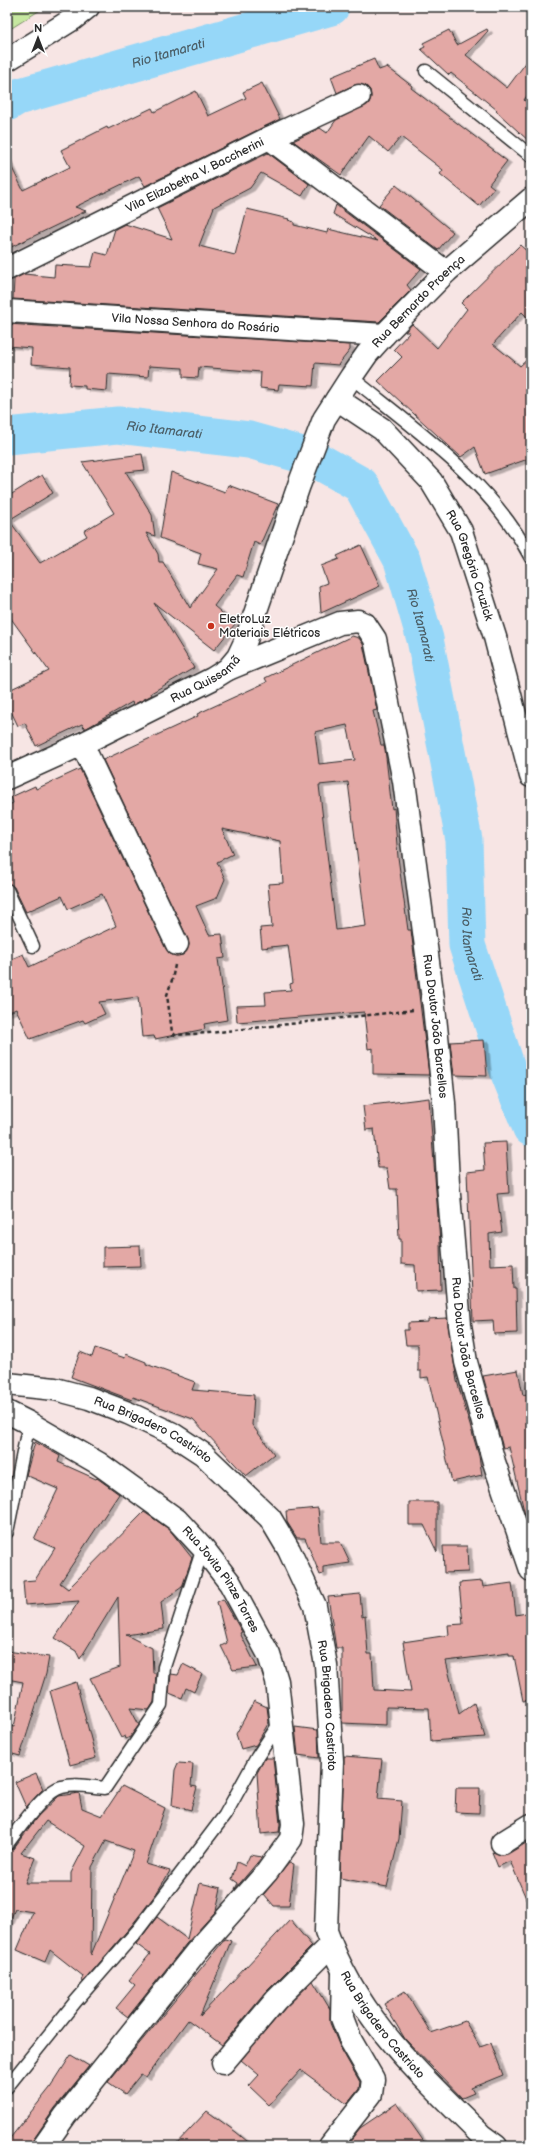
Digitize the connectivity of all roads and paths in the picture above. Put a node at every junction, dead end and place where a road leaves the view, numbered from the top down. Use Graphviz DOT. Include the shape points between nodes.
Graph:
graph roads {
  1 [pos="88,7"];
  2 [pos="7,60"];
  3 [pos="426,71"];
  4 [pos="359,96"];
  5 [pos="269,138"];
  6 [pos="531,156"];
  7 [pos="531,199"];
  8 [pos="7,269"];
  9 [pos="446,272"];
  10 [pos="7,311"];
  11 [pos="384,335"];
  12 [pos="351,377"];
  13 [pos="337,399"];
  14 [pos="324,419"];
  15 [pos="531,558"];
  16 [pos="228,669"];
  17 [pos="82,744"];
  18 [pos="531,776"];
  19 [pos="7,778"];
  20 [pos="7,890"];
  21 [pos="178,944"];
  22 [pos="33,946"];
  23 [pos="434,1008"];
  24 [pos="7,1384"];
  25 [pos="7,1412"];
  26 [pos="30,1423"];
  27 [pos="7,1532"];
  28 [pos="203,1548"];
  29 [pos="531,1570"];
  30 [pos="282,1719"];
  31 [pos="531,1825"];
  32 [pos="7,1844"];
  33 [pos="502,1844"];
  34 [pos="331,1945"];
  35 [pos="342,1973"];
  36 [pos="223,2063"];
  37 [pos="7,2087"];
  38 [pos="484,2142"];
  39 [pos="44,2146"];
  40 [pos="330,2146"];
  1 -- 2 [label="street"];
  3 -- 6 [label="lane"];
  4 -- 5 [label="street"];
  5 -- 8 [label="street, Vila Elizabetha V. Baccherini"];
  5 -- 9 [label="street, Vila Elizabetha V. Baccherini"];
  7 -- 9 [label="street, Rua Bernardo Proença"];
  9 -- 11 [label="street, Rua Bernardo Proença"];
  10 -- 11 [label="street, Vila Nossa Senhora do Rosário"];
  11 -- 12 [label="street, Rua Bernardo Proença"];
  12 -- 13 [label="street, Rua Bernardo Proença"];
  12 -- 15 [label="lane" via="437,446 475,482 520,536"];
  13 -- 14 [label="street, Rua Bernardo Proença"];
  13 -- 18 [label="street, Rua Gregório Cruzick" via="382,428 431,481 460,531 495,637"];
  14 -- 16 [label="street, Rua Quissamã" via="246,640 238,657"];
  16 -- 17 [label="street, Rua Quissamã"];
  16 -- 23 [label="street, Rua Doutor João Barcellos" via="340,623 358,621 371,631 375,639 404,781"];
  17 -- 19 [label="street, Rua Quissamã"];
  17 -- 21 [label="street"];
  20 -- 22 [label="lane"];
  21 -- 23 [label="path" via="167,995 172,1032 175,1035"];
  23 -- 29 [label="street, Rua Doutor João Barcellos" via="444,1103 460,1325 466,1362 494,1462"];
  24 -- 34 [label="street, Rua Brigadero Castrioto" via="55,1389 89,1398 171,1433 203,1454 270,1518 289,1550 315,1606 326,1664 332,1761 326,1931"];
  25 -- 26 [label="street, Rua Jovita Pinze Torres"];
  26 -- 27 [label="lane"];
  26 -- 28 [label="street, Rua Jovita Pinze Torres" via="98,1463 171,1516"];
  28 -- 30 [label="street, Rua Jovita Pinze Torres" via="230,1583 269,1655 277,1681"];
  28 -- 32 [label="lane" via="164,1667 161,1705 105,1788 74,1785 60,1787 42,1800"];
  30 -- 37 [label="lane" via="257,1757 225,1815 138,1930 76,2001"];
  30 -- 39 [label="street, Rua Jovita Pinze Torres" via="293,1824 291,1839 267,1872 176,1977 64,2116"];
  31 -- 33 [label="street"];
  34 -- 35 [label="street, Rua Brigadero Castrioto"];
  34 -- 36 [label="street" via="276,2000"];
  35 -- 38 [label="street, Rua Brigadero Castrioto" via="396,2050"];
  35 -- 40 [label="street" via="342,2018 351,2042 373,2079 371,2094"];
}
